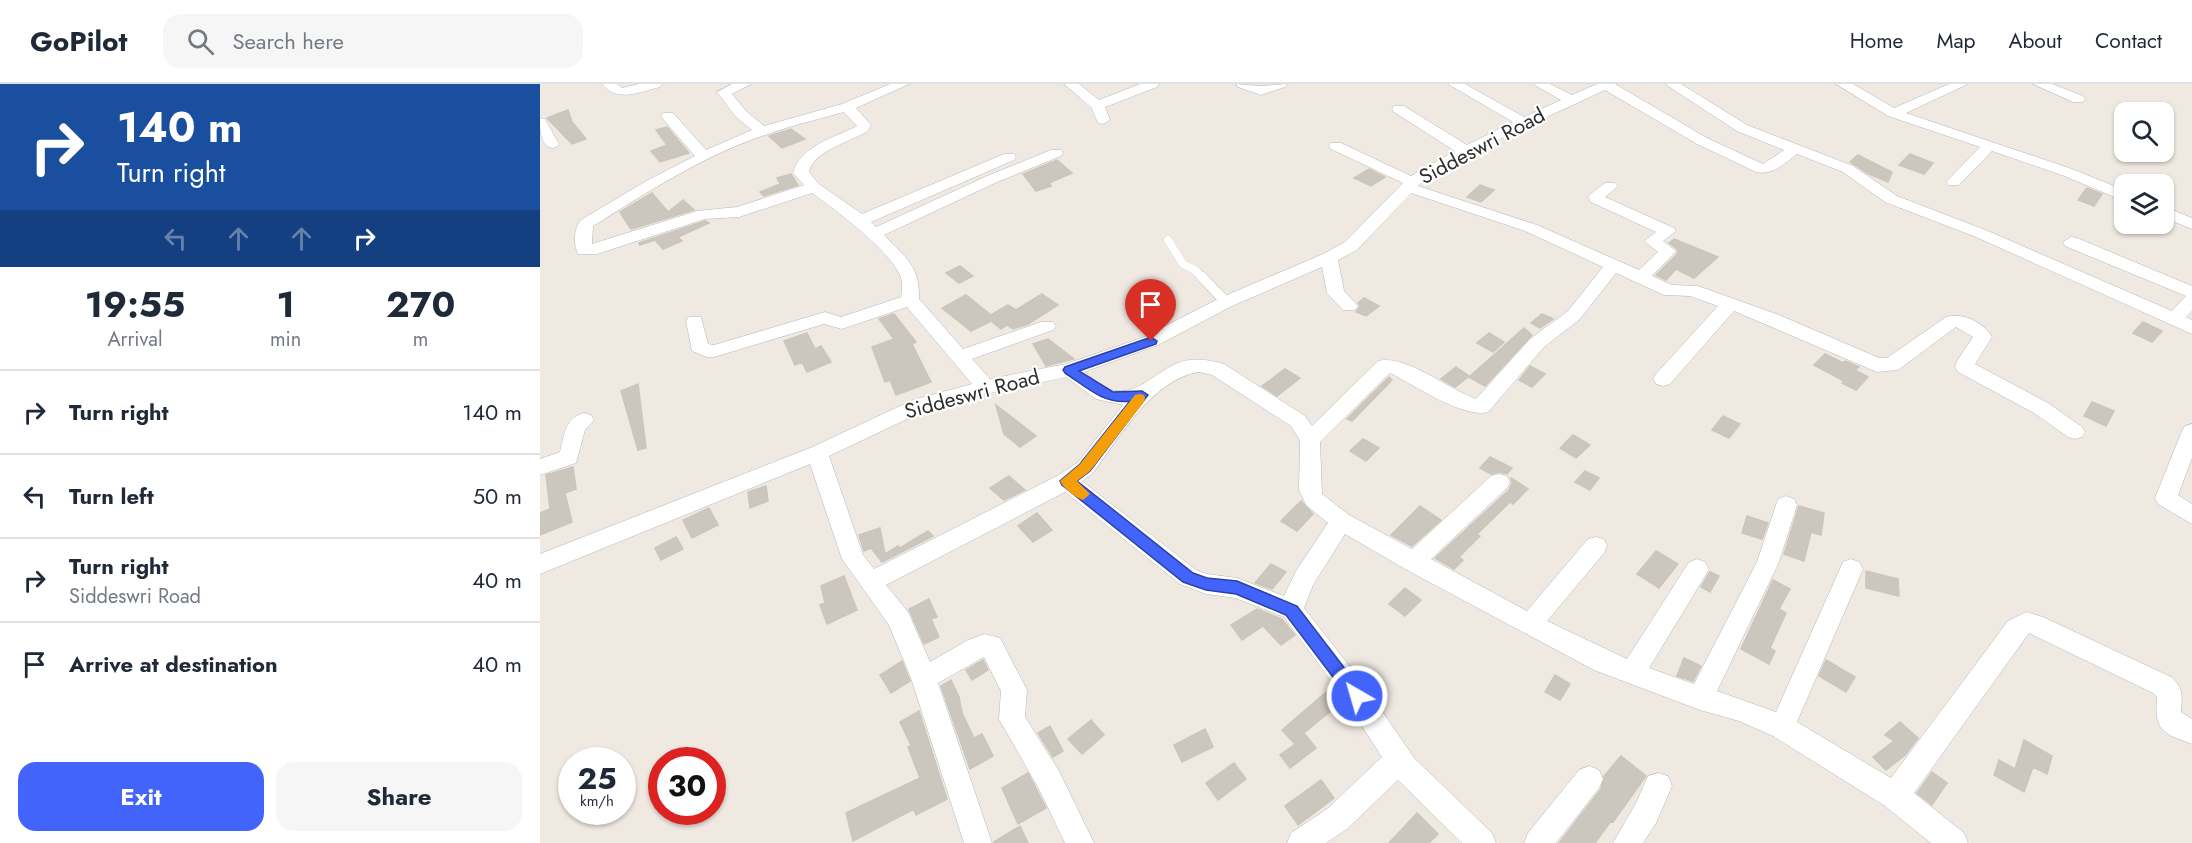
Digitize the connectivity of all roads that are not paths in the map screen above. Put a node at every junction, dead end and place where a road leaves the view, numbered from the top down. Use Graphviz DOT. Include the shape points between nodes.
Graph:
graph roads {
  1 [pos="609,84"];
  2 [pos="655,84"];
  3 [pos="744,84"];
  4 [pos="902,84"];
  5 [pos="1071,84"];
  6 [pos="1152,84"];
  7 [pos="1243,84"];
  8 [pos="1280,84"];
  9 [pos="1455,84"];
  10 [pos="1540,84"];
  11 [pos="1607,84"];
  12 [pos="1672,84"];
  13 [pos="1843,84"];
  14 [pos="1961,84"];
  15 [pos="2041,84"];
  16 [pos="2078,99"];
  17 [pos="1570,100"];
  18 [pos="1097,105"];
  19 [pos="847,106"];
  20 [pos="1399,109"];
  21 [pos="1893,113"];
  22 [pos="668,116"];
  23 [pos="1103,120"];
  24 [pos="540,122"];
  25 [pos="1522,122"];
  26 [pos="762,131"];
  27 [pos="552,144"];
  28 [pos="1042,145"];
  29 [pos="1336,146"];
  30 [pos="1989,146"];
  31 [pos="1796,148"];
  32 [pos="1466,151"];
  33 [pos="1056,153"];
  34 [pos="703,156"];
  35 [pos="1954,182"];
  36 [pos="1409,184"];
  37 [pos="1610,186"];
  38 [pos="814,187"];
  39 [pos="2114,192"];
  40 [pos="2174,217"];
  41 [pos="861,221"];
  42 [pos="2192,224"];
  43 [pos="874,234"];
  44 [pos="1168,240"];
  45 [pos="2071,242"];
  46 [pos="1329,258"];
  47 [pos="1613,265"];
  48 [pos="1641,278"];
  49 [pos="2192,292"];
  50 [pos="910,300"];
  51 [pos="2192,300"];
  52 [pos="1226,302"];
  53 [pos="1730,304"];
  54 [pos="1349,306"];
  55 [pos="2175,319"];
  56 [pos="695,321"];
  57 [pos="1047,326"];
  58 [pos="2192,328"];
  59 [pos="959,357"];
  60 [pos="1069,370"];
  61 [pos="1663,379"];
  62 [pos="986,387"];
  63 [pos="1142,395"];
  64 [pos="584,420"];
  65 [pos="2192,431"];
  66 [pos="2075,432"];
  67 [pos="1310,440"];
  68 [pos="817,453"];
  69 [pos="540,467"];
  70 [pos="1067,481"];
  71 [pos="1499,482"];
  72 [pos="1786,505"];
  73 [pos="2192,514"];
  74 [pos="1341,521"];
  75 [pos="1596,546"];
  76 [pos="1413,561"];
  77 [pos="540,564"];
  78 [pos="1697,568"];
  79 [pos="1851,570"];
  80 [pos="870,582"];
  81 [pos="1292,610"];
  82 [pos="1530,624"];
  83 [pos="1632,674"];
  84 [pos="924,678"];
  85 [pos="1700,698"];
  86 [pos="1782,727"];
  87 [pos="2192,732"];
  88 [pos="1400,760"];
  89 [pos="1589,779"];
  90 [pos="1658,786"];
  91 [pos="1894,796"];
  92 [pos="978,843"];
  93 [pos="1080,843"];
  94 [pos="1301,843"];
  95 [pos="1482,843"];
  96 [pos="1538,843"];
  97 [pos="1627,843"];
  98 [pos="1954,843"];
  1 -- 2 [label="street" via="624,92"];
  3 -- 26 [label="street" via="724,92 741,114"];
  4 -- 19 [label="street"];
  5 -- 18 [label="street"];
  6 -- 18 [label="street"];
  7 -- 8 [label="street" via="1261,91"];
  9 -- 25 [label="street"];
  10 -- 17 [label="street"];
  11 -- 17 [label="street, Siddeswri Road"];
  11 -- 31 [label="street" via="1694,137 1761,169 1770,168"];
  12 -- 31 [label="street" via="1742,128"];
  13 -- 21 [label="street"];
  14 -- 21 [label="street"];
  15 -- 16 [label="street"];
  17 -- 25 [label="street, Siddeswri Road"];
  18 -- 23 [label="street"];
  19 -- 26 [label="street"];
  19 -- 38 [label="street" via="863,128 825,147 804,164 801,173"];
  20 -- 32 [label="street"];
  21 -- 30 [label="street"];
  22 -- 34 [label="street"];
  24 -- 27 [label="street"];
  25 -- 32 [label="street, Siddeswri Road"];
  26 -- 34 [label="street"];
  28 -- 41 [label="street" via="960,176"];
  29 -- 36 [label="street"];
  30 -- 35 [label="street"];
  30 -- 39 [label="street"];
  31 -- 55 [label="street" via="1848,169 1891,199 1982,234"];
  32 -- 36 [label="street, Siddeswri Road"];
  33 -- 43 [label="street"];
  34 -- 38 [label="street" via="587,223 584,250 708,212 747,210"];
  36 -- 46 [label="street, Siddeswri Road" via="1361,238"];
  36 -- 47 [label="street" via="1531,228"];
  37 -- 48 [label="street" via="1597,199 1668,231 1652,241 1668,251"];
  38 -- 41 [label="street"];
  40 -- 42 [label="street"];
  41 -- 43 [label="street"];
  43 -- 50 [label="street" via="909,272"];
  44 -- 52 [label="lane" via="1183,264 1195,270"];
  45 -- 49 [label="street"];
  46 -- 52 [label="street, Siddeswri Road"];
  46 -- 54 [label="street" via="1336,292"];
  47 -- 48 [label="street"];
  47 -- 67 [label="street" via="1574,315 1537,342 1481,408 1393,366 1385,366"];
  48 -- 53 [label="street" via="1670,291 1692,290"];
  50 -- 56 [label="street" via="842,323 825,318 714,351 699,347"];
  50 -- 59 [label="street"];
  51 -- 55 [label="street"];
  52 -- 60 [label="street, Siddeswri Road" via="1151,341"];
  53 -- 61 [label="street"];
  53 -- 66 [label="street" via="1885,366 1952,321 1958,321 1983,337 1965,367 2041,408"];
  55 -- 58 [label="street"];
  57 -- 59 [label="street"];
  59 -- 62 [label="street"];
  60 -- 62 [label="street, Siddeswri Road"];
  60 -- 63 [label="street" via="1110,396"];
  62 -- 68 [label="street, Siddeswri Road" via="896,414"];
  63 -- 67 [label="street" via="1174,371 1203,365 1217,369 1298,421"];
  63 -- 70 [label="street" via="1085,468"];
  64 -- 69 [label="street" via="576,427 569,458"];
  65 -- 73 [label="street" via="2166,498"];
  67 -- 74 [label="street" via="1310,490 1322,508"];
  68 -- 77 [label="street, Siddeswri Road"];
  68 -- 80 [label="street" via="853,559"];
  70 -- 80 [label="street"];
  70 -- 81 [label="street" via="1188,577 1237,588"];
  71 -- 76 [label="street"];
  72 -- 85 [label="street" via="1768,562"];
  74 -- 76 [label="street"];
  74 -- 81 [label="street" via="1298,590"];
  75 -- 82 [label="street"];
  76 -- 82 [label="street"];
  78 -- 83 [label="street"];
  79 -- 86 [label="street"];
  80 -- 84 [label="street" via="899,619"];
  81 -- 88 [label="street"];
  82 -- 83 [label="street"];
  83 -- 85 [label="street"];
  84 -- 92 [label="street"];
  84 -- 93 [label="street" via="977,648 991,646 1014,690 1012,719 1049,780"];
  85 -- 86 [label="street"];
  86 -- 91 [label="street"];
  87 -- 91 [label="street" via="2168,717 2170,692 2162,685 2026,622 2017,628"];
  88 -- 94 [label="street" via="1337,819"];
  88 -- 95 [label="street"];
  89 -- 96 [label="street"];
  90 -- 97 [label="street"];
  91 -- 98 [label="street"];
}
